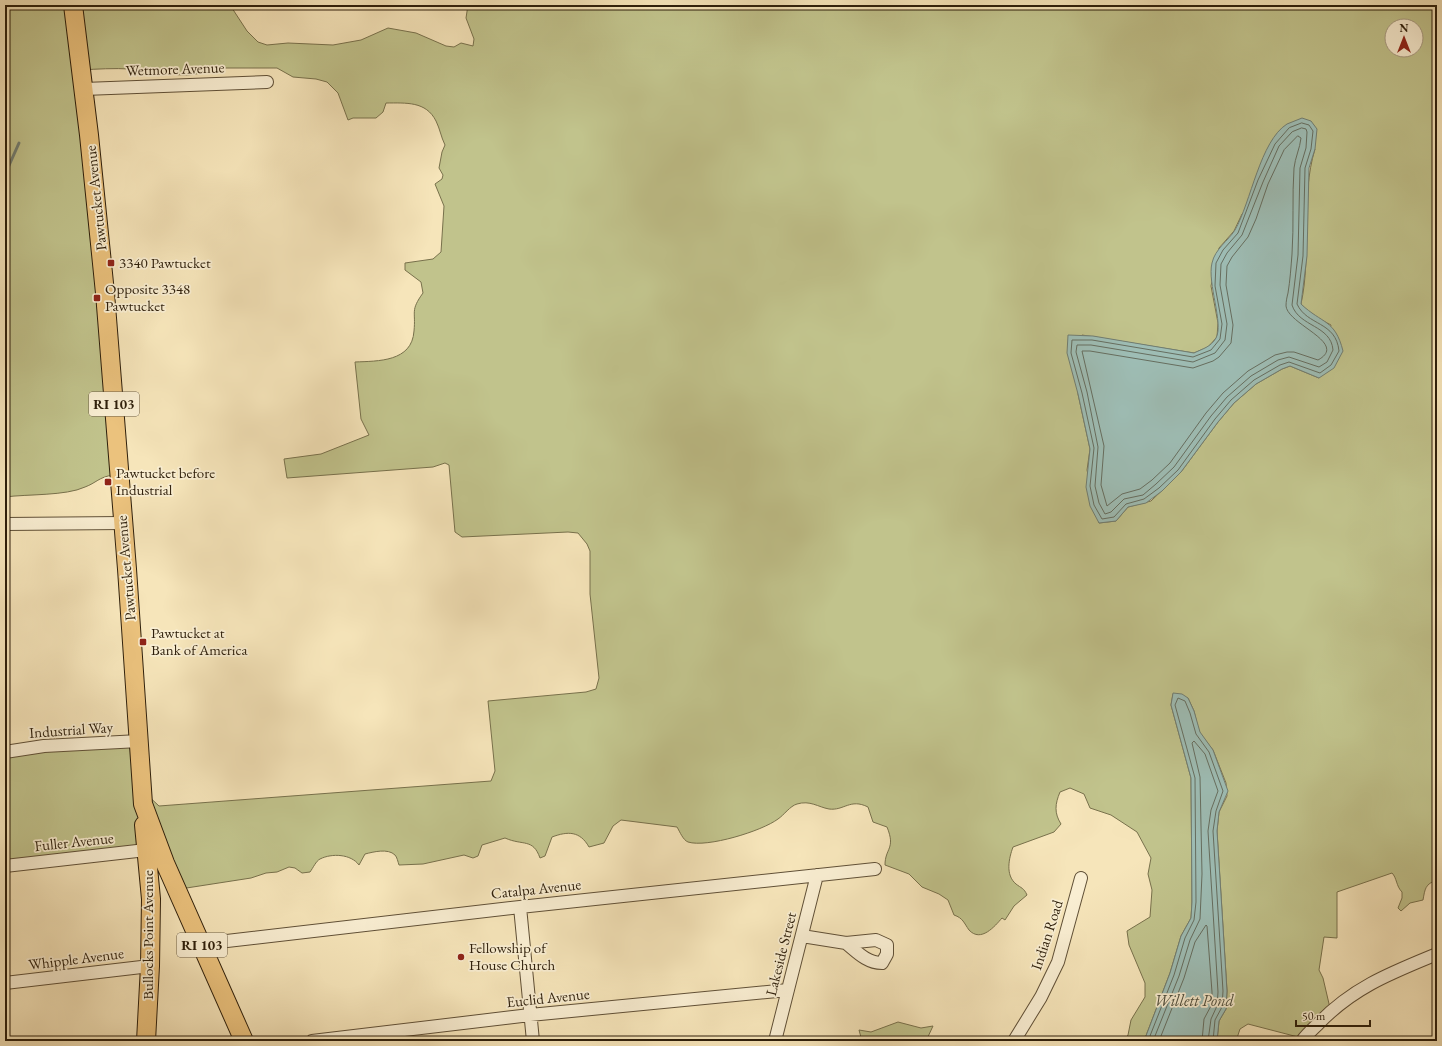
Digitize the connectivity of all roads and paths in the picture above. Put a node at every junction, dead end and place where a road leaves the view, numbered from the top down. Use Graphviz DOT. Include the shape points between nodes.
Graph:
graph roads {
  1 [pos="73,5"];
  2 [pos="267,82"];
  3 [pos="84,89"];
  4 [pos="123,523"];
  5 [pos="5,524"];
  6 [pos="139,741"];
  7 [pos="5,752"];
  8 [pos="143,804"];
  9 [pos="152,849"];
  10 [pos="5,866"];
  11 [pos="875,869"];
  12 [pos="817,875"];
  13 [pos="1081,878"];
  14 [pos="180,895"];
  15 [pos="151,899"];
  16 [pos="520,907"];
  17 [pos="802,936"];
  18 [pos="846,943"];
  19 [pos="201,944"];
  20 [pos="1437,954"];
  21 [pos="150,966"];
  22 [pos="5,983"];
  23 [pos="788,990"];
  24 [pos="530,1015"];
  25 [pos="146,1041"];
  26 [pos="244,1041"];
  27 [pos="312,1041"];
  28 [pos="532,1041"];
  29 [pos="775,1041"];
  30 [pos="1014,1041"];
  31 [pos="1302,1041"];
  1 -- 3 [label="main road, Pawtucket Avenue / RI 103"];
  2 -- 3 [label="street, Wetmore Avenue"];
  3 -- 4 [label="main road, Pawtucket Avenue / RI 103" via="105,293"];
  4 -- 5 [label="street"];
  4 -- 6 [label="main road, Pawtucket Avenue / RI 103"];
  6 -- 7 [label="street, Industrial Way" via="44,746"];
  6 -- 8 [label="main road, Pawtucket Avenue / RI 103"];
  8 -- 9 [label="main road, Bullocks Point Avenue / RI 103"];
  9 -- 10 [label="street, Fuller Avenue"];
  9 -- 14 [label="main road, RI 103"];
  9 -- 15 [label="main road, Bullocks Point Avenue / RI 103"];
  11 -- 12 [label="street, Catalpa Avenue"];
  12 -- 16 [label="street, Catalpa Avenue"];
  12 -- 17 [label="street, Lakeside Street"];
  13 -- 30 [label="street, Indian Road" via="1058,962 1041,997"];
  14 -- 15 [label="main road"];
  14 -- 19 [label="main road, RI 103"];
  15 -- 21 [label="main road, Bullocks Point Avenue / RI 103"];
  16 -- 19 [label="street, Catalpa Avenue"];
  16 -- 24 [label="street"];
  17 -- 18 [label="street"];
  17 -- 23 [label="street, Lakeside Street"];
  19 -- 26 [label="main road, RI 103"];
  20 -- 31 [label="street" via="1369,983 1330,1012"];
  21 -- 22 [label="street, Whipple Avenue"];
  21 -- 25 [label="main road, Bullocks Point Avenue / RI 103"];
  23 -- 24 [label="street, Euclid Avenue"];
  23 -- 29 [label="street, Lakeside Street"];
  24 -- 27 [label="street, Euclid Avenue"];
  24 -- 28 [label="street"];
}
